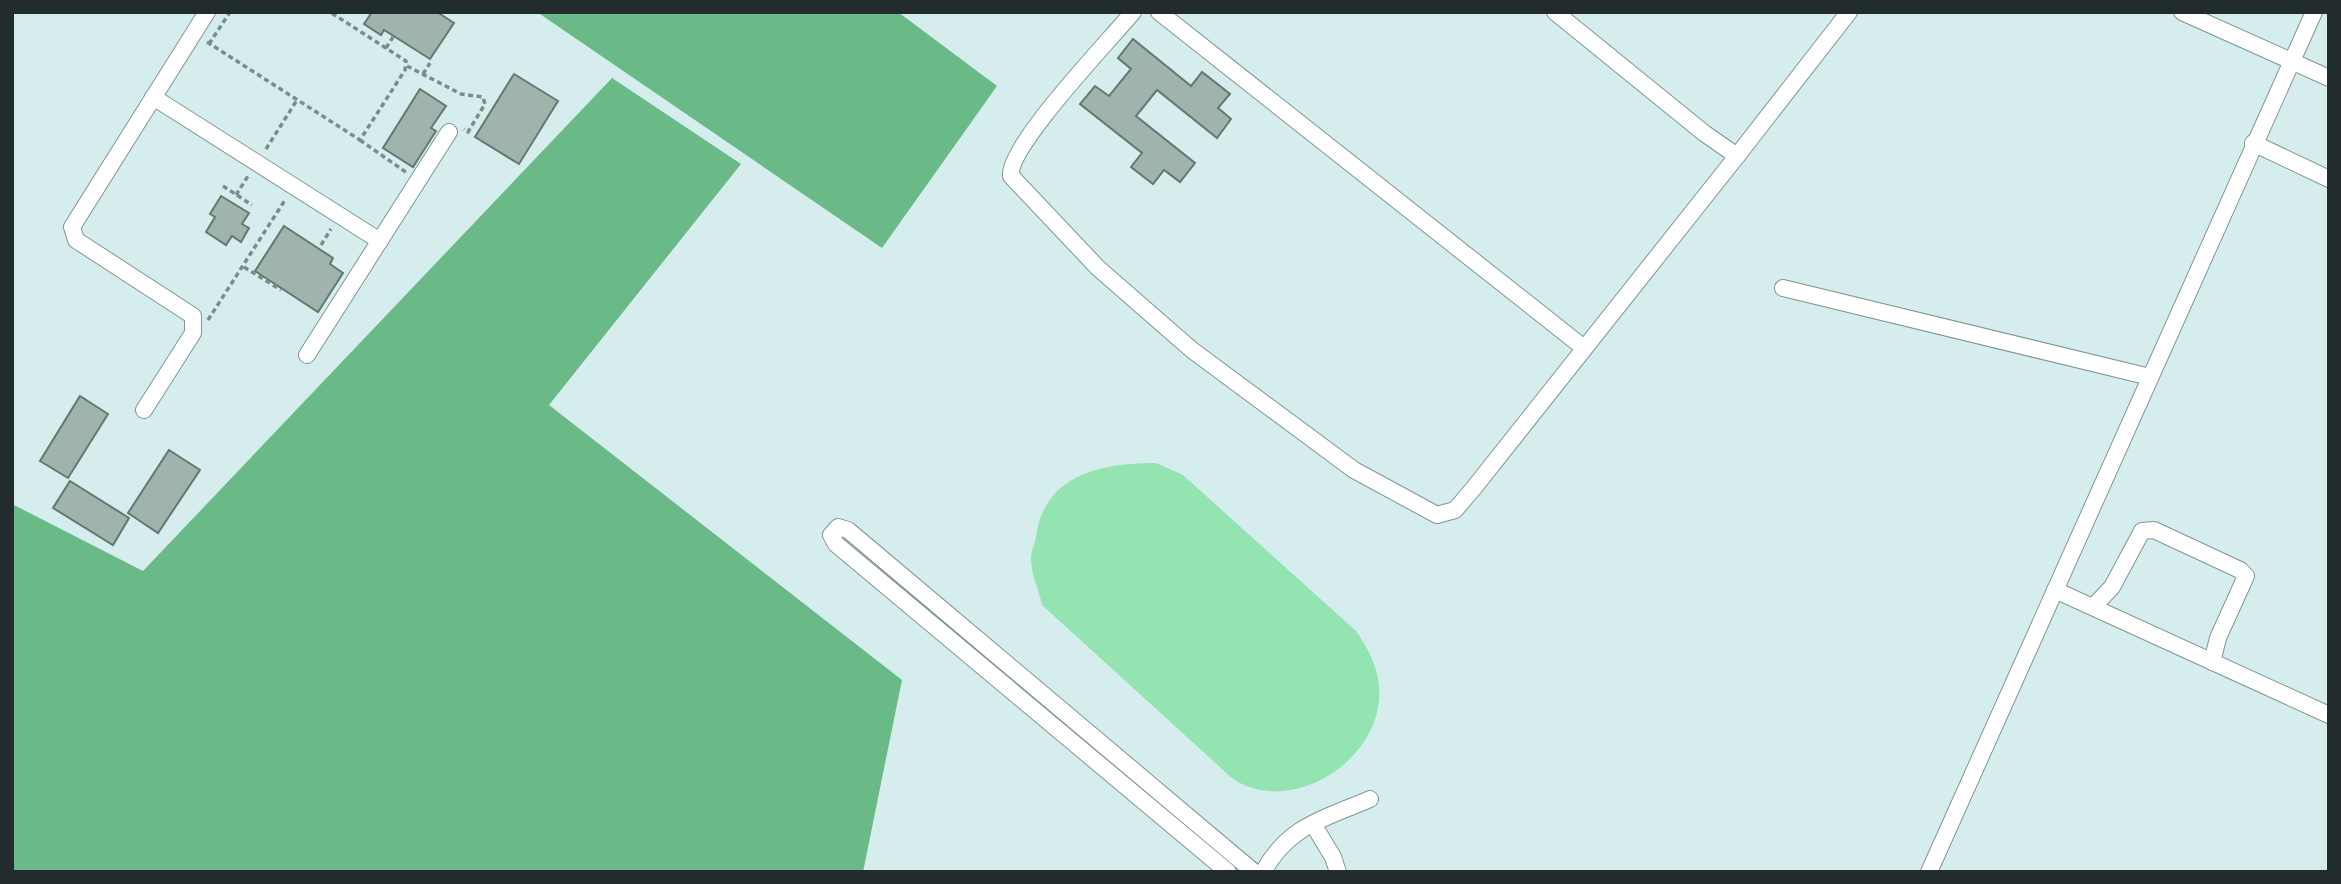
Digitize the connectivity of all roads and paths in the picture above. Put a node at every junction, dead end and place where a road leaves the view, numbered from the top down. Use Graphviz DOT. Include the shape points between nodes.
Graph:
graph roads {
  1 [pos="207,12"];
  2 [pos="230,12"];
  3 [pos="330,12"];
  4 [pos="1133,12"];
  5 [pos="1159,12"];
  6 [pos="1555,12"];
  7 [pos="1849,12"];
  8 [pos="2182,12"];
  9 [pos="2314,12"];
  10 [pos="193,34"];
  11 [pos="393,37"];
  12 [pos="209,44"];
  13 [pos="386,48"];
  14 [pos="2291,61"];
  15 [pos="430,63"];
  16 [pos="407,66"];
  17 [pos="423,75"];
  18 [pos="2329,78"];
  19 [pos="153,97"];
  20 [pos="297,100"];
  21 [pos="449,132"];
  22 [pos="360,140"];
  23 [pos="2253,143"];
  24 [pos="1737,156"];
  25 [pos="257,163"];
  26 [pos="2329,179"];
  27 [pos="417,182"];
  28 [pos="223,186"];
  29 [pos="294,186"];
  30 [pos="236,195"];
  31 [pos="252,205"];
  32 [pos="380,241"];
  33 [pos="243,267"];
  34 [pos="1783,288"];
  35 [pos="281,290"];
  36 [pos="195,328"];
  37 [pos="1584,348"];
  38 [pos="307,355"];
  39 [pos="2150,377"];
  40 [pos="144,410"];
  41 [pos="2055,590"];
  42 [pos="2093,607"];
  43 [pos="2212,662"];
  44 [pos="2329,715"];
  45 [pos="1100,740"];
  46 [pos="1086,756"];
  47 [pos="1370,799"];
  48 [pos="1313,824"];
  49 [pos="1228,872"];
  50 [pos="1254,872"];
  51 [pos="1263,872"];
  52 [pos="1338,872"];
  53 [pos="1929,872"];
  1 -- 10 [label="street"];
  2 -- 12 [label="path"];
  3 -- 13 [label="path"];
  4 -- 37 [label="street" via="1017,151 1010,173 1098,268 1192,351 1354,470 1437,515 1461,504"];
  5 -- 37 [label="street"];
  6 -- 24 [label="street"];
  7 -- 24 [label="street"];
  8 -- 14 [label="street"];
  9 -- 14 [label="street"];
  10 -- 12 [label="path"];
  10 -- 19 [label="street"];
  11 -- 13 [label="path"];
  12 -- 20 [label="path"];
  13 -- 16 [label="path"];
  14 -- 18 [label="street"];
  14 -- 23 [label="street"];
  15 -- 17 [label="path"];
  16 -- 17 [label="path"];
  16 -- 22 [label="path"];
  17 -- 21 [label="path" via="461,94 483,97 485,104 468,132 455,123"];
  19 -- 25 [label="street"];
  19 -- 36 [label="street" via="72,232 76,240 189,311"];
  20 -- 22 [label="path"];
  20 -- 25 [label="path"];
  21 -- 27 [label="street"];
  22 -- 27 [label="path"];
  23 -- 26 [label="street"];
  23 -- 39 [label="street"];
  24 -- 37 [label="street"];
  25 -- 29 [label="street"];
  25 -- 30 [label="path"];
  27 -- 32 [label="street"];
  28 -- 30 [label="path"];
  29 -- 32 [label="street"];
  29 -- 33 [label="path"];
  30 -- 31 [label="path"];
  32 -- 38 [label="street"];
  33 -- 35 [label="path"];
  33 -- 36 [label="path" via="210,319"];
  34 -- 39 [label="street"];
  36 -- 40 [label="street"];
  39 -- 41 [label="street"];
  41 -- 42 [label="street"];
  41 -- 53 [label="street"];
  42 -- 43 [label="street"];
  42 -- 43 [label="street" via="2112,587 2142,531 2149,528 2240,570 2246,576"];
  43 -- 44 [label="street"];
  45 -- 46 [label="street"];
  45 -- 46 [label="street" via="848,530 834,530 831,535 836,544"];
  45 -- 50 [label="street"];
  46 -- 49 [label="street"];
  47 -- 48 [label="street"];
  48 -- 51 [label="street" via="1278,846"];
  48 -- 52 [label="street"];
}
